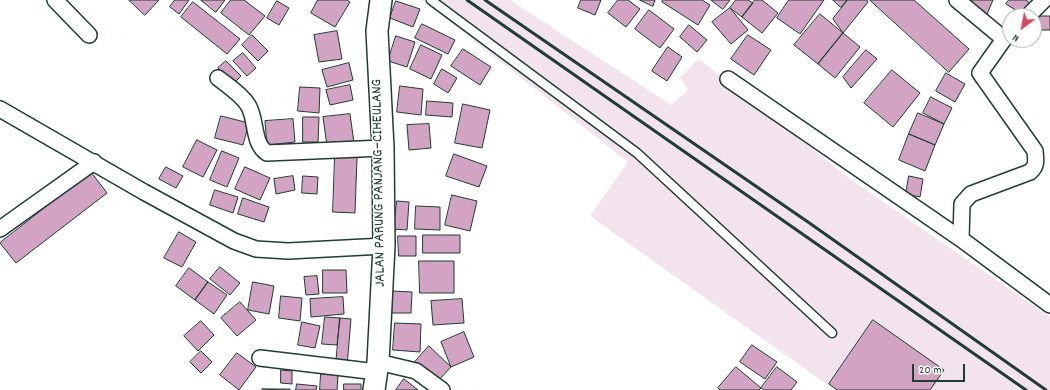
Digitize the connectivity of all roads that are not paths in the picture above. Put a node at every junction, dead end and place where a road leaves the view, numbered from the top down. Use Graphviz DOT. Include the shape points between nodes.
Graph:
graph roads {
  1 [pos="55,0"];
  2 [pos="381,0"];
  3 [pos="430,0"];
  4 [pos="957,0"];
  5 [pos="1044,0"];
  6 [pos="1036,8"];
  7 [pos="1002,32"];
  8 [pos="89,35"];
  9 [pos="1002,43"];
  10 [pos="218,78"];
  11 [pos="728,79"];
  12 [pos="0,108"];
  13 [pos="383,148"];
  14 [pos="94,162"];
  15 [pos="0,229"];
  16 [pos="961,239"];
  17 [pos="384,246"];
  18 [pos="1050,305"];
  19 [pos="832,333"];
  20 [pos="260,358"];
  21 [pos="376,375"];
  22 [pos="442,390"];
  1 -- 8 [label="street"];
  2 -- 13 [label="street, JALAN PARUNG PANJANG–CIHEULANG" via="377,31"];
  3 -- 19 [label="lane" via="637,153"];
  4 -- 7 [label="street"];
  5 -- 6 [label="street"];
  9 -- 16 [label="street" via="980,73 1035,151 1036,161 1030,172 966,198 962,204"];
  10 -- 13 [label="street" via="237,92 249,106 260,146 268,153"];
  11 -- 16 [label="street"];
  12 -- 14 [label="street"];
  13 -- 17 [label="street, JALAN PARUNG PANJANG–CIHEULANG"];
  14 -- 15 [label="street"];
  14 -- 17 [label="street" via="220,233 256,249 288,251"];
  16 -- 18 [label="street"];
  17 -- 21 [label="street, JALAN PARUNG PANJANG–CIHEULANG"];
  20 -- 21 [label="street"];
  21 -- 22 [label="street" via="416,371"];
}
